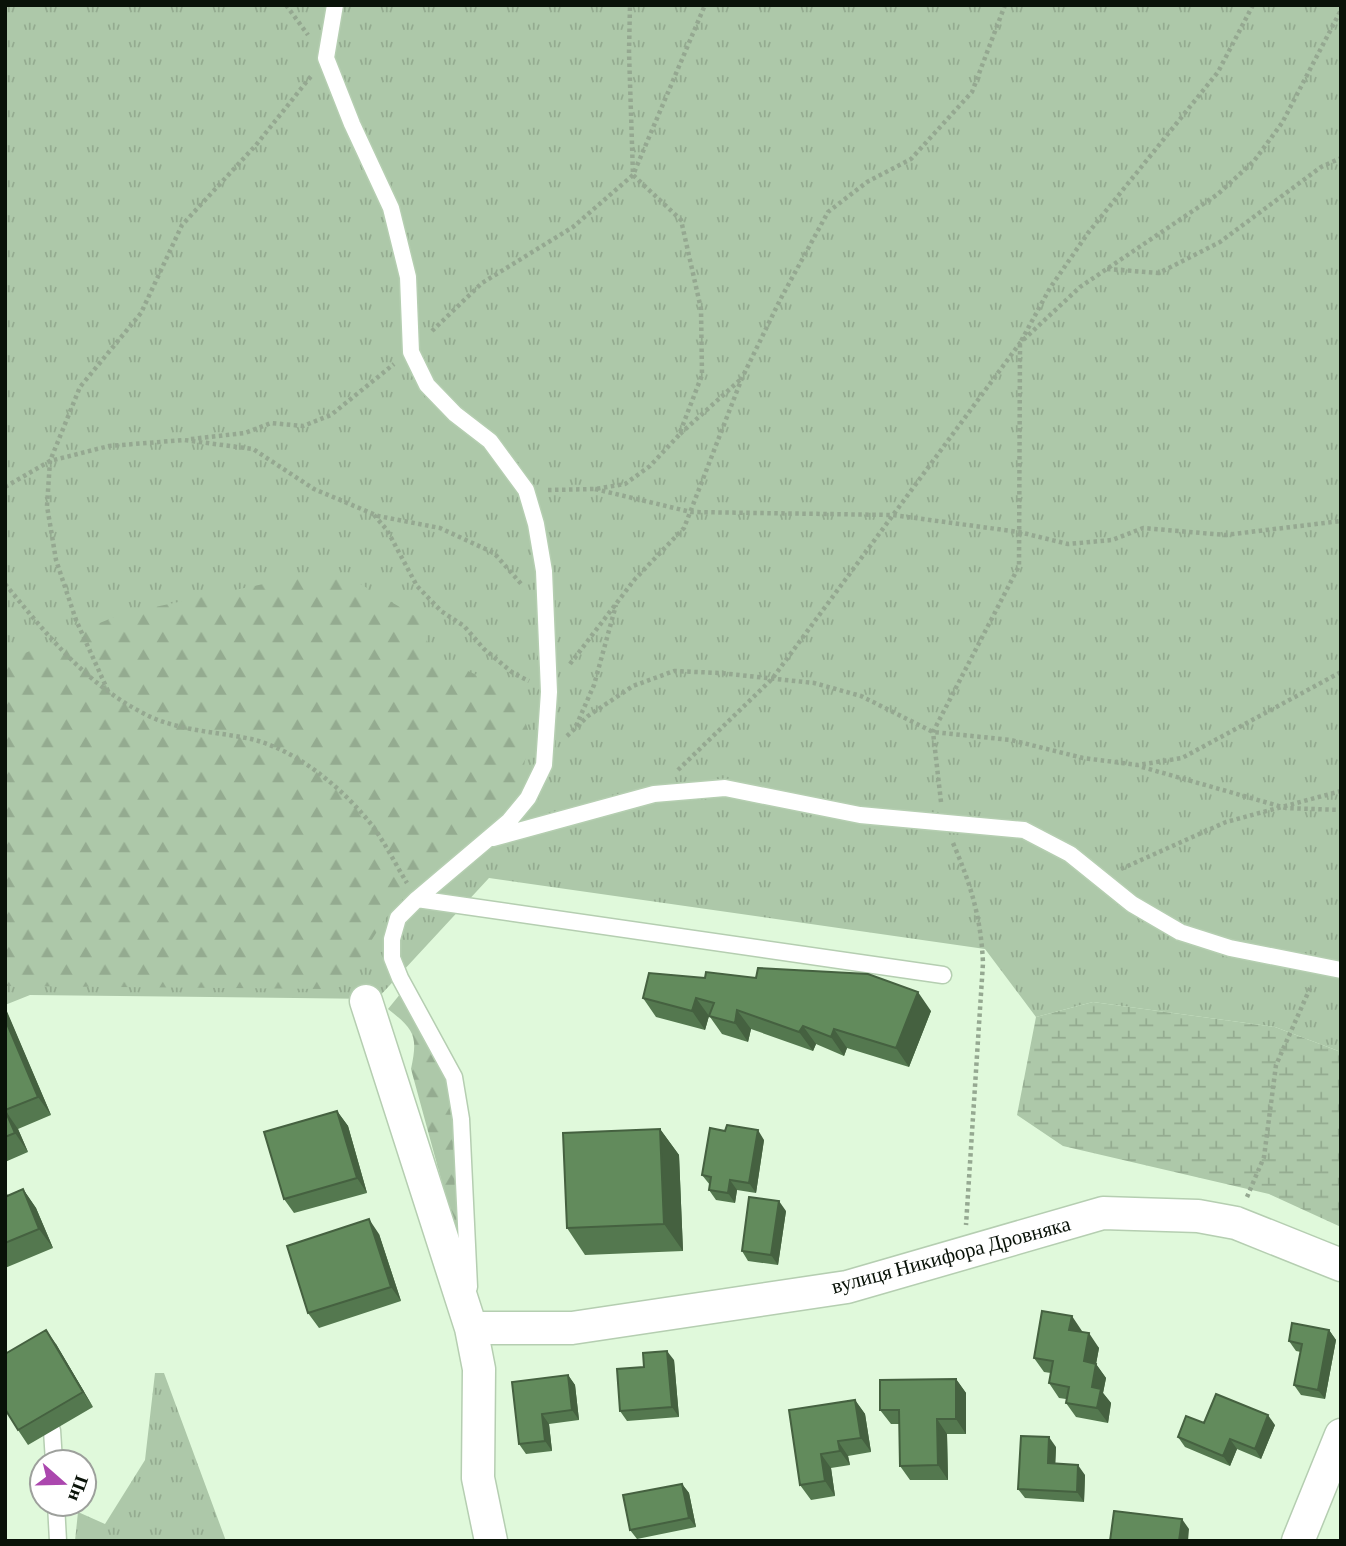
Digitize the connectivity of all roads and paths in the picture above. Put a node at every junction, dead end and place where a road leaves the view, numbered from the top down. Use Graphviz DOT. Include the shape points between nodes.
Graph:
graph roads {
  1 [pos="335,5"];
  2 [pos="629,5"];
  3 [pos="705,5"];
  4 [pos="1004,5"];
  5 [pos="1253,5"];
  6 [pos="1341,10"];
  7 [pos="326,58"];
  8 [pos="1341,158"];
  9 [pos="633,175"];
  10 [pos="1107,269"];
  11 [pos="1020,342"];
  12 [pos="411,352"];
  13 [pos="742,378"];
  14 [pos="679,435"];
  15 [pos="184,440"];
  16 [pos="50,461"];
  17 [pos="5,487"];
  18 [pos="595,488"];
  19 [pos="526,490"];
  20 [pos="691,512"];
  21 [pos="374,515"];
  22 [pos="893,515"];
  23 [pos="1341,521"];
  24 [pos="1019,532"];
  25 [pos="5,584"];
  26 [pos="526,589"];
  27 [pos="618,601"];
  28 [pos="1341,672"];
  29 [pos="772,679"];
  30 [pos="108,691"];
  31 [pos="549,692"];
  32 [pos="574,730"];
  33 [pos="933,732"];
  34 [pos="546,756"];
  35 [pos="1138,765"];
  36 [pos="1341,791"];
  37 [pos="654,794"];
  38 [pos="1286,808"];
  39 [pos="1341,810"];
  40 [pos="944,822"];
  41 [pos="487,840"];
  42 [pos="1101,878"];
  43 [pos="417,899"];
  44 [pos="1320,966"];
  45 [pos="1341,970"];
  46 [pos="943,975"];
  47 [pos="366,1001"];
  48 [pos="1236,1223"];
  49 [pos="964,1254"];
  50 [pos="1341,1265"];
  51 [pos="471,1328"];
  52 [pos="52,1430"];
  53 [pos="1341,1435"];
  54 [pos="53,1448"];
  55 [pos="57,1518"];
  56 [pos="58,1541"];
  57 [pos="491,1541"];
  58 [pos="1298,1541"];
  1 -- 7 [label="lane"];
  2 -- 9 [label="path"];
  3 -- 9 [label="path"];
  4 -- 13 [label="path" via="972,92 911,159 867,182 828,212"];
  5 -- 11 [label="path" via="1218,72 1087,233"];
  6 -- 10 [label="path" via="1282,123 1254,161 1218,194"];
  7 -- 12 [label="lane" via="391,208 408,277"];
  7 -- 16 [label="path" via="256,145 182,225 141,313 80,387"];
  8 -- 10 [label="path" via="1321,167 1220,242 1159,273"];
  9 -- 12 [label="path" via="573,227 482,283"];
  9 -- 14 [label="path" via="681,220 701,309 702,375"];
  10 -- 11 [label="path" via="1080,287"];
  11 -- 22 [label="path"];
  11 -- 24 [label="path"];
  12 -- 15 [label="path" via="331,415 303,426 271,423 245,433"];
  12 -- 19 [label="lane" via="427,386 490,440"];
  13 -- 14 [label="path"];
  13 -- 20 [label="path"];
  14 -- 18 [label="path" via="625,484"];
  15 -- 16 [label="path" via="109,446"];
  15 -- 21 [label="path" via="253,449 314,489"];
  16 -- 17 [label="path"];
  16 -- 30 [label="path" via="47,506 56,559 76,620"];
  18 -- 19 [label="path"];
  18 -- 20 [label="path"];
  19 -- 31 [label="lane" via="544,571"];
  20 -- 22 [label="path"];
  20 -- 27 [label="path" via="684,528"];
  21 -- 26 [label="path" via="440,528 494,554"];
  21 -- 31 [label="path" via="417,586 441,611 464,626 513,674"];
  22 -- 24 [label="path"];
  22 -- 29 [label="path"];
  23 -- 24 [label="path" via="1225,536 1143,528 1112,540 1068,544"];
  24 -- 33 [label="path" via="1019,566"];
  25 -- 30 [label="path" via="45,633"];
  27 -- 31 [label="path"];
  27 -- 32 [label="path" via="594,685"];
  28 -- 35 [label="path" via="1182,758"];
  29 -- 32 [label="path" via="674,671 633,686"];
  29 -- 33 [label="path" via="814,683 861,696"];
  29 -- 37 [label="path"];
  30 -- 43 [label="path" via="170,725 252,740 316,769 373,827"];
  31 -- 34 [label="lane"];
  32 -- 34 [label="path"];
  33 -- 35 [label="path" via="1011,740 1083,758"];
  33 -- 40 [label="path"];
  34 -- 41 [label="lane" via="528,799"];
  35 -- 38 [label="path"];
  36 -- 38 [label="path"];
  37 -- 40 [label="lane" via="725,788 860,816"];
  37 -- 41 [label="lane"];
  38 -- 39 [label="path"];
  38 -- 42 [label="path" via="1226,822"];
  40 -- 42 [label="lane" via="1024,830 1070,854"];
  40 -- 49 [label="path" via="970,882 983,963"];
  41 -- 43 [label="lane"];
  42 -- 44 [label="lane" via="1132,904 1180,933"];
  43 -- 46 [label="lane"];
  43 -- 51 [label="lane" via="398,918 392,958 454,1077 461,1119"];
  44 -- 45 [label="lane"];
  44 -- 48 [label="path" via="1276,1065 1265,1157"];
  47 -- 51 [label="street"];
  48 -- 49 [label="street, вулиця Никифора Дровняка" via="1198,1216 1103,1213"];
  48 -- 50 [label="street, вулиця Никифора Дровняка"];
  49 -- 51 [label="street, вулиця Никифора Дровняка" via="847,1287 572,1328"];
  51 -- 57 [label="street" via="479,1369 478,1478"];
  52 -- 54 [label="lane"];
  53 -- 58 [label="street"];
  55 -- 56 [label="lane"];
}
